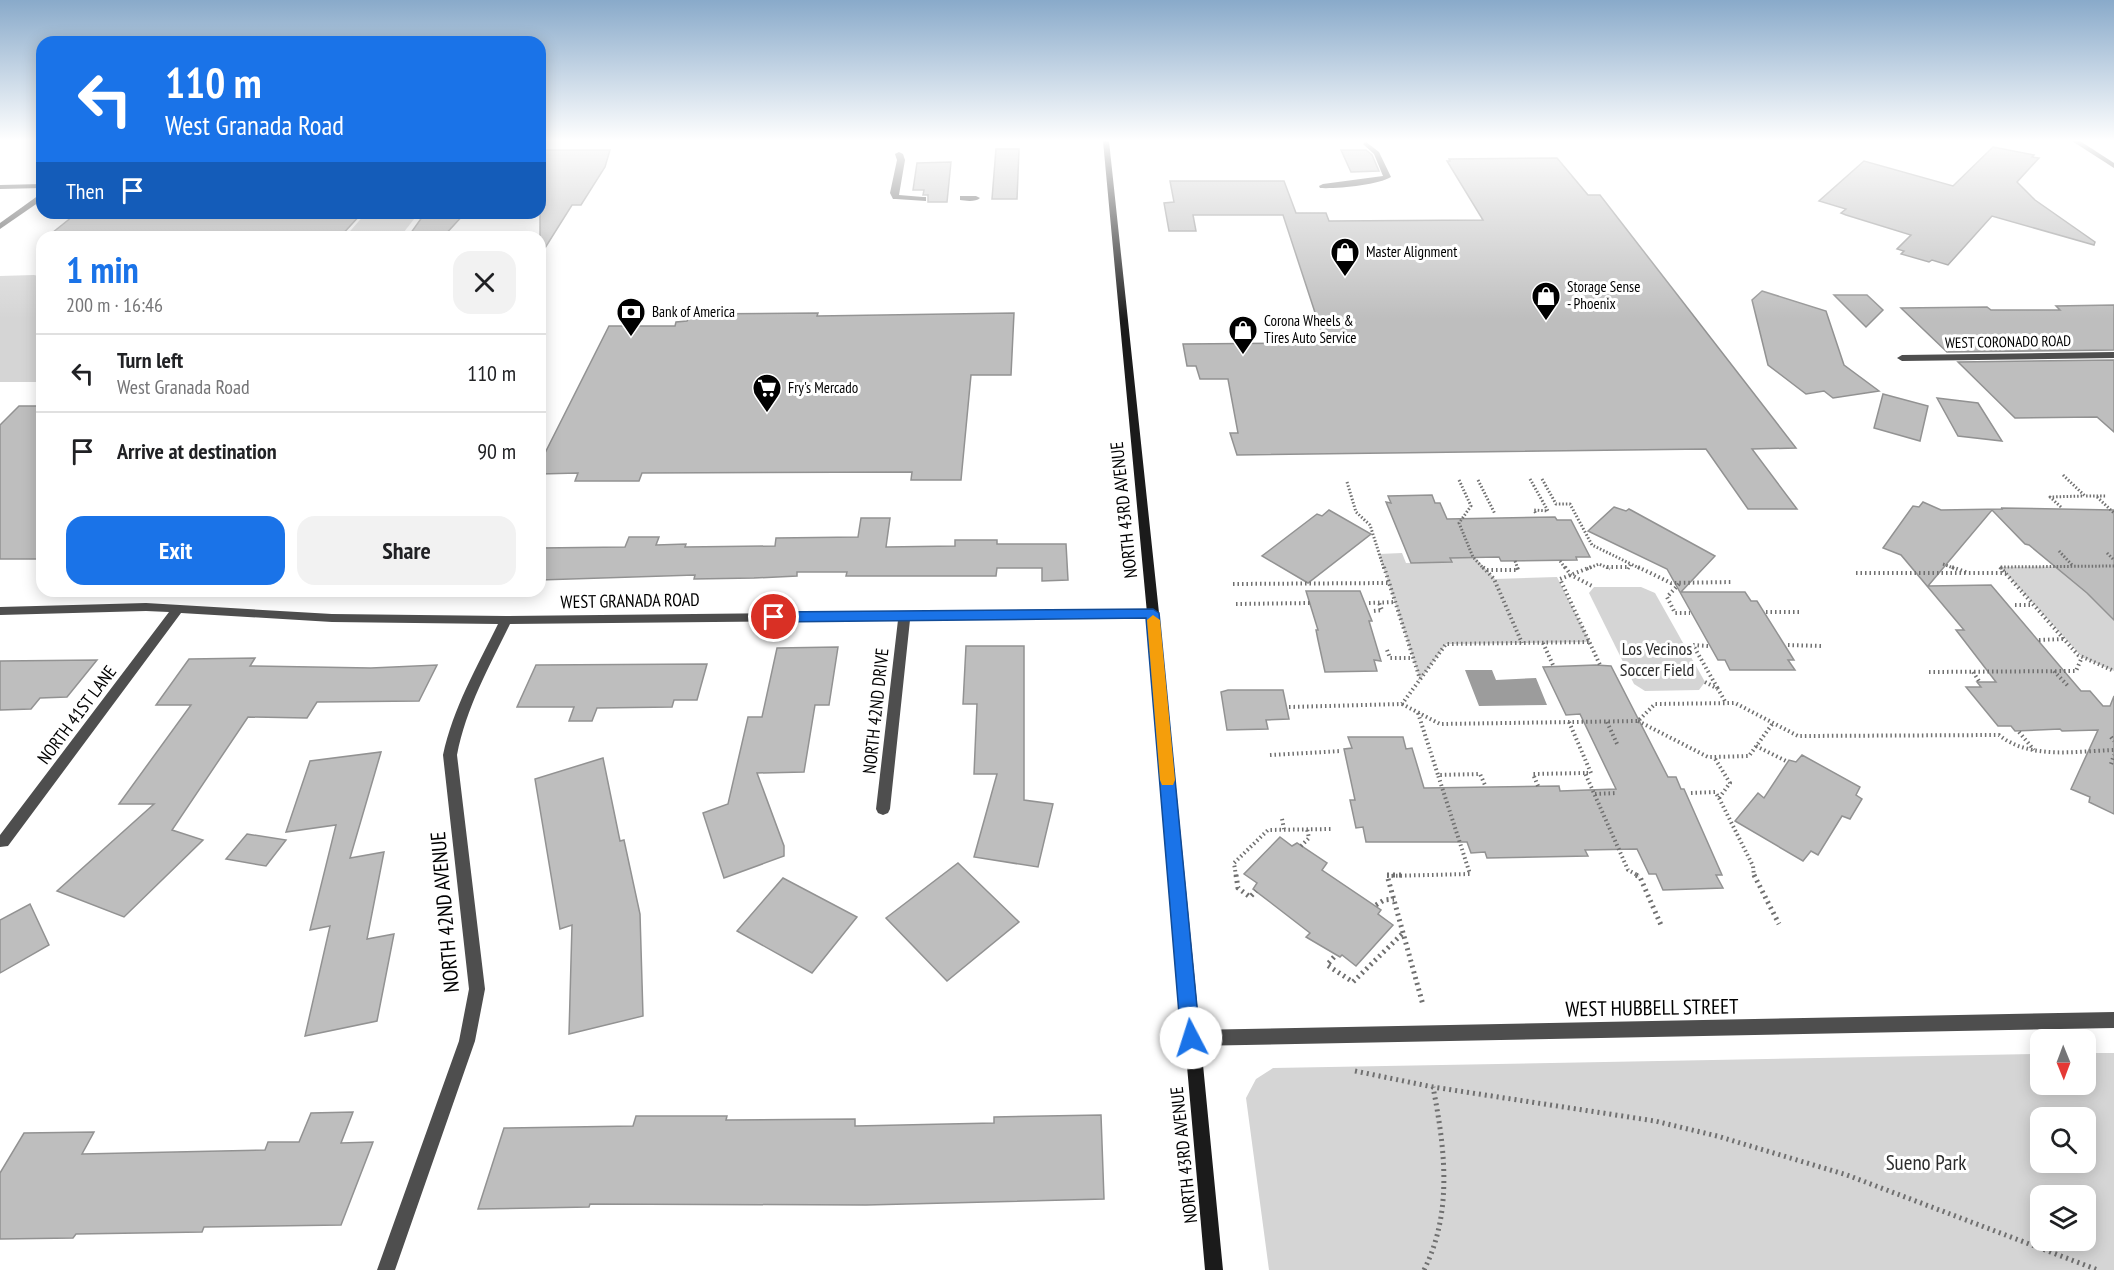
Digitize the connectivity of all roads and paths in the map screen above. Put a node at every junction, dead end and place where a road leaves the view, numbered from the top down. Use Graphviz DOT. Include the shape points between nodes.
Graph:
graph roads {
  1 [pos="1112,200"];
  2 [pos="36,201"];
  3 [pos="0,227"];
  4 [pos="2114,355"];
  5 [pos="1902,358"];
  6 [pos="2063,475"];
  7 [pos="1530,479"];
  8 [pos="1542,479"];
  9 [pos="1459,480"];
  10 [pos="1478,480"];
  11 [pos="1347,482"];
  12 [pos="2085,496"];
  13 [pos="2097,496"];
  14 [pos="2107,496"];
  15 [pos="2061,507"];
  16 [pos="2114,513"];
  17 [pos="1495,514"];
  18 [pos="1536,514"];
  19 [pos="2059,551"];
  20 [pos="2107,553"];
  21 [pos="2114,560"];
  22 [pos="1515,561"];
  23 [pos="1560,561"];
  24 [pos="1631,564"];
  25 [pos="1943,564"];
  26 [pos="2074,566"];
  27 [pos="2114,566"];
  28 [pos="1486,570"];
  29 [pos="1856,573"];
  30 [pos="1968,573"];
  31 [pos="2006,573"];
  32 [pos="1570,575"];
  33 [pos="1733,582"];
  34 [pos="1388,583"];
  35 [pos="1680,583"];
  36 [pos="1233,584"];
  37 [pos="1594,588"];
  38 [pos="1395,602"];
  39 [pos="1310,603"];
  40 [pos="1369,603"];
  41 [pos="1379,603"];
  42 [pos="1236,604"];
  43 [pos="2015,605"];
  44 [pos="2034,605"];
  45 [pos="178,609"];
  46 [pos="1374,610"];
  47 [pos="0,611"];
  48 [pos="1766,612"];
  49 [pos="1799,612"];
  50 [pos="1153,613"];
  51 [pos="1690,613"];
  52 [pos="904,616"];
  53 [pos="506,620"];
  54 [pos="2064,639"];
  55 [pos="2039,640"];
  56 [pos="1590,642"];
  57 [pos="1522,643"];
  58 [pos="1543,643"];
  59 [pos="1788,645"];
  60 [pos="1708,646"];
  61 [pos="1822,646"];
  62 [pos="1387,650"];
  63 [pos="2082,657"];
  64 [pos="1413,658"];
  65 [pos="1553,665"];
  66 [pos="1600,665"];
  67 [pos="1973,671"];
  68 [pos="2054,671"];
  69 [pos="2114,671"];
  70 [pos="1929,672"];
  71 [pos="1420,680"];
  72 [pos="1979,681"];
  73 [pos="1705,682"];
  74 [pos="2067,686"];
  75 [pos="1718,689"];
  76 [pos="1402,704"];
  77 [pos="1727,704"];
  78 [pos="1289,707"];
  79 [pos="1418,713"];
  80 [pos="1638,721"];
  81 [pos="1569,722"];
  82 [pos="1607,722"];
  83 [pos="1773,723"];
  84 [pos="2019,732"];
  85 [pos="1618,746"];
  86 [pos="1756,746"];
  87 [pos="2034,750"];
  88 [pos="2114,750"];
  89 [pos="1341,752"];
  90 [pos="1270,755"];
  91 [pos="2114,755"];
  92 [pos="1714,757"];
  93 [pos="1788,762"];
  94 [pos="2111,764"];
  95 [pos="1585,773"];
  96 [pos="1438,775"];
  97 [pos="1485,785"];
  98 [pos="1538,786"];
  99 [pos="1617,793"];
  100 [pos="1691,793"];
  101 [pos="1595,794"];
  102 [pos="1719,798"];
  103 [pos="884,809"];
  104 [pos="1282,819"];
  105 [pos="1307,829"];
  106 [pos="1331,829"];
  107 [pos="1284,830"];
  108 [pos="3,842"];
  109 [pos="1301,846"];
  110 [pos="1256,891"];
  111 [pos="1394,899"];
  112 [pos="1376,905"];
  113 [pos="1779,924"];
  114 [pos="1661,925"];
  115 [pos="1403,933"];
  116 [pos="1334,957"];
  117 [pos="1423,1005"];
  118 [pos="2114,1020"];
  119 [pos="1191,1038"];
  120 [pos="1355,1071"];
  121 [pos="1433,1087"];
  122 [pos="386,1270"];
  123 [pos="1214,1270"];
  124 [pos="1424,1270"];
  125 [pos="2098,1270"];
  1 -- 50 [label="main road, NORTH 43RD AVENUE"];
  2 -- 3 [label="street"];
  4 -- 5 [label="street, WEST CORONADO ROAD"];
  6 -- 12 [label="path"];
  7 -- 18 [label="path" via="1548,511 1534,510"];
  8 -- 24 [label="path" via="1556,504 1570,504 1592,545"];
  9 -- 28 [label="path" via="1471,506 1459,523 1473,557"];
  10 -- 17 [label="path"];
  11 -- 34 [label="path" via="1356,512 1370,525"];
  12 -- 13 [label="path"];
  12 -- 15 [label="path" via="2050,496"];
  13 -- 14 [label="path"];
  13 -- 16 [label="path"];
  19 -- 26 [label="path"];
  20 -- 21 [label="path"];
  22 -- 28 [label="path" via="1518,570"];
  23 -- 32 [label="path"];
  24 -- 32 [label="path" via="1628,569 1611,569 1599,564"];
  24 -- 35 [label="path" via="1671,583"];
  25 -- 30 [label="path"];
  26 -- 27 [label="path"];
  26 -- 31 [label="path" via="2000,567"];
  28 -- 57 [label="path" via="1494,579"];
  29 -- 30 [label="path"];
  30 -- 31 [label="path"];
  31 -- 44 [label="path"];
  32 -- 37 [label="path"];
  32 -- 56 [label="path" via="1560,579"];
  33 -- 35 [label="path"];
  34 -- 36 [label="path"];
  34 -- 38 [label="path"];
  35 -- 51 [label="path" via="1667,597 1675,613"];
  38 -- 41 [label="path"];
  38 -- 64 [label="path"];
  39 -- 42 [label="path"];
  40 -- 41 [label="path"];
  41 -- 46 [label="path" via="1382,610"];
  43 -- 44 [label="path"];
  44 -- 54 [label="path"];
  45 -- 47 [label="street, WEST GRANADA ROAD"];
  45 -- 53 [label="street, WEST GRANADA ROAD" via="332,618"];
  45 -- 108 [label="street, NORTH 41ST LANE"];
  48 -- 49 [label="path"];
  50 -- 52 [label="street, WEST GRANADA ROAD"];
  50 -- 119 [label="main road, NORTH 43RD AVENUE"];
  52 -- 53 [label="street, WEST GRANADA ROAD"];
  52 -- 103 [label="street, NORTH 42ND DRIVE"];
  53 -- 122 [label="street, NORTH 42ND AVENUE" via="456,728 450,755 477,989 467,1041"];
  54 -- 55 [label="path"];
  54 -- 63 [label="path"];
  56 -- 58 [label="path"];
  56 -- 66 [label="path"];
  57 -- 58 [label="path"];
  57 -- 71 [label="path" via="1446,644"];
  58 -- 65 [label="path"];
  59 -- 61 [label="path"];
  60 -- 75 [label="path" via="1693,645"];
  62 -- 64 [label="path" via="1390,658"];
  63 -- 68 [label="path" via="2076,671"];
  63 -- 69 [label="path"];
  64 -- 71 [label="path"];
  67 -- 68 [label="path"];
  67 -- 70 [label="path"];
  67 -- 72 [label="path"];
  68 -- 74 [label="path"];
  71 -- 76 [label="path"];
  73 -- 75 [label="path"];
  75 -- 77 [label="path"];
  76 -- 78 [label="path"];
  76 -- 79 [label="path"];
  77 -- 80 [label="path" via="1655,704"];
  77 -- 83 [label="path" via="1735,703"];
  79 -- 81 [label="path" via="1440,724"];
  79 -- 96 [label="path"];
  80 -- 82 [label="path"];
  80 -- 92 [label="path"];
  81 -- 82 [label="path"];
  81 -- 95 [label="path" via="1592,773"];
  82 -- 85 [label="path"];
  83 -- 86 [label="path"];
  83 -- 87 [label="path" via="1798,736 1999,735 2026,751"];
  84 -- 87 [label="path"];
  86 -- 92 [label="path" via="1749,756"];
  86 -- 93 [label="path"];
  87 -- 88 [label="path"];
  89 -- 90 [label="path"];
  91 -- 94 [label="path"];
  92 -- 102 [label="path" via="1730,783"];
  95 -- 98 [label="path" via="1533,774"];
  95 -- 101 [label="path"];
  96 -- 97 [label="path" via="1480,774"];
  96 -- 111 [label="path" via="1470,874 1388,875"];
  99 -- 101 [label="path"];
  100 -- 102 [label="path" via="1715,792"];
  101 -- 114 [label="path" via="1628,870 1640,877"];
  102 -- 113 [label="path"];
  104 -- 107 [label="path"];
  105 -- 106 [label="path"];
  105 -- 107 [label="path"];
  105 -- 109 [label="path" via="1309,838"];
  107 -- 110 [label="path" via="1268,830 1234,863 1238,888 1250,897"];
  111 -- 112 [label="path"];
  111 -- 115 [label="path"];
  115 -- 116 [label="path" via="1353,982 1326,965"];
  115 -- 117 [label="path"];
  118 -- 119 [label="street, WEST HUBBELL STREET"];
  119 -- 123 [label="main road, NORTH 43RD AVENUE"];
  120 -- 121 [label="path"];
  121 -- 124 [label="path" via="1444,1154 1443,1203 1441,1231"];
  121 -- 125 [label="path" via="1654,1121 1717,1136 1847,1175"];
}
